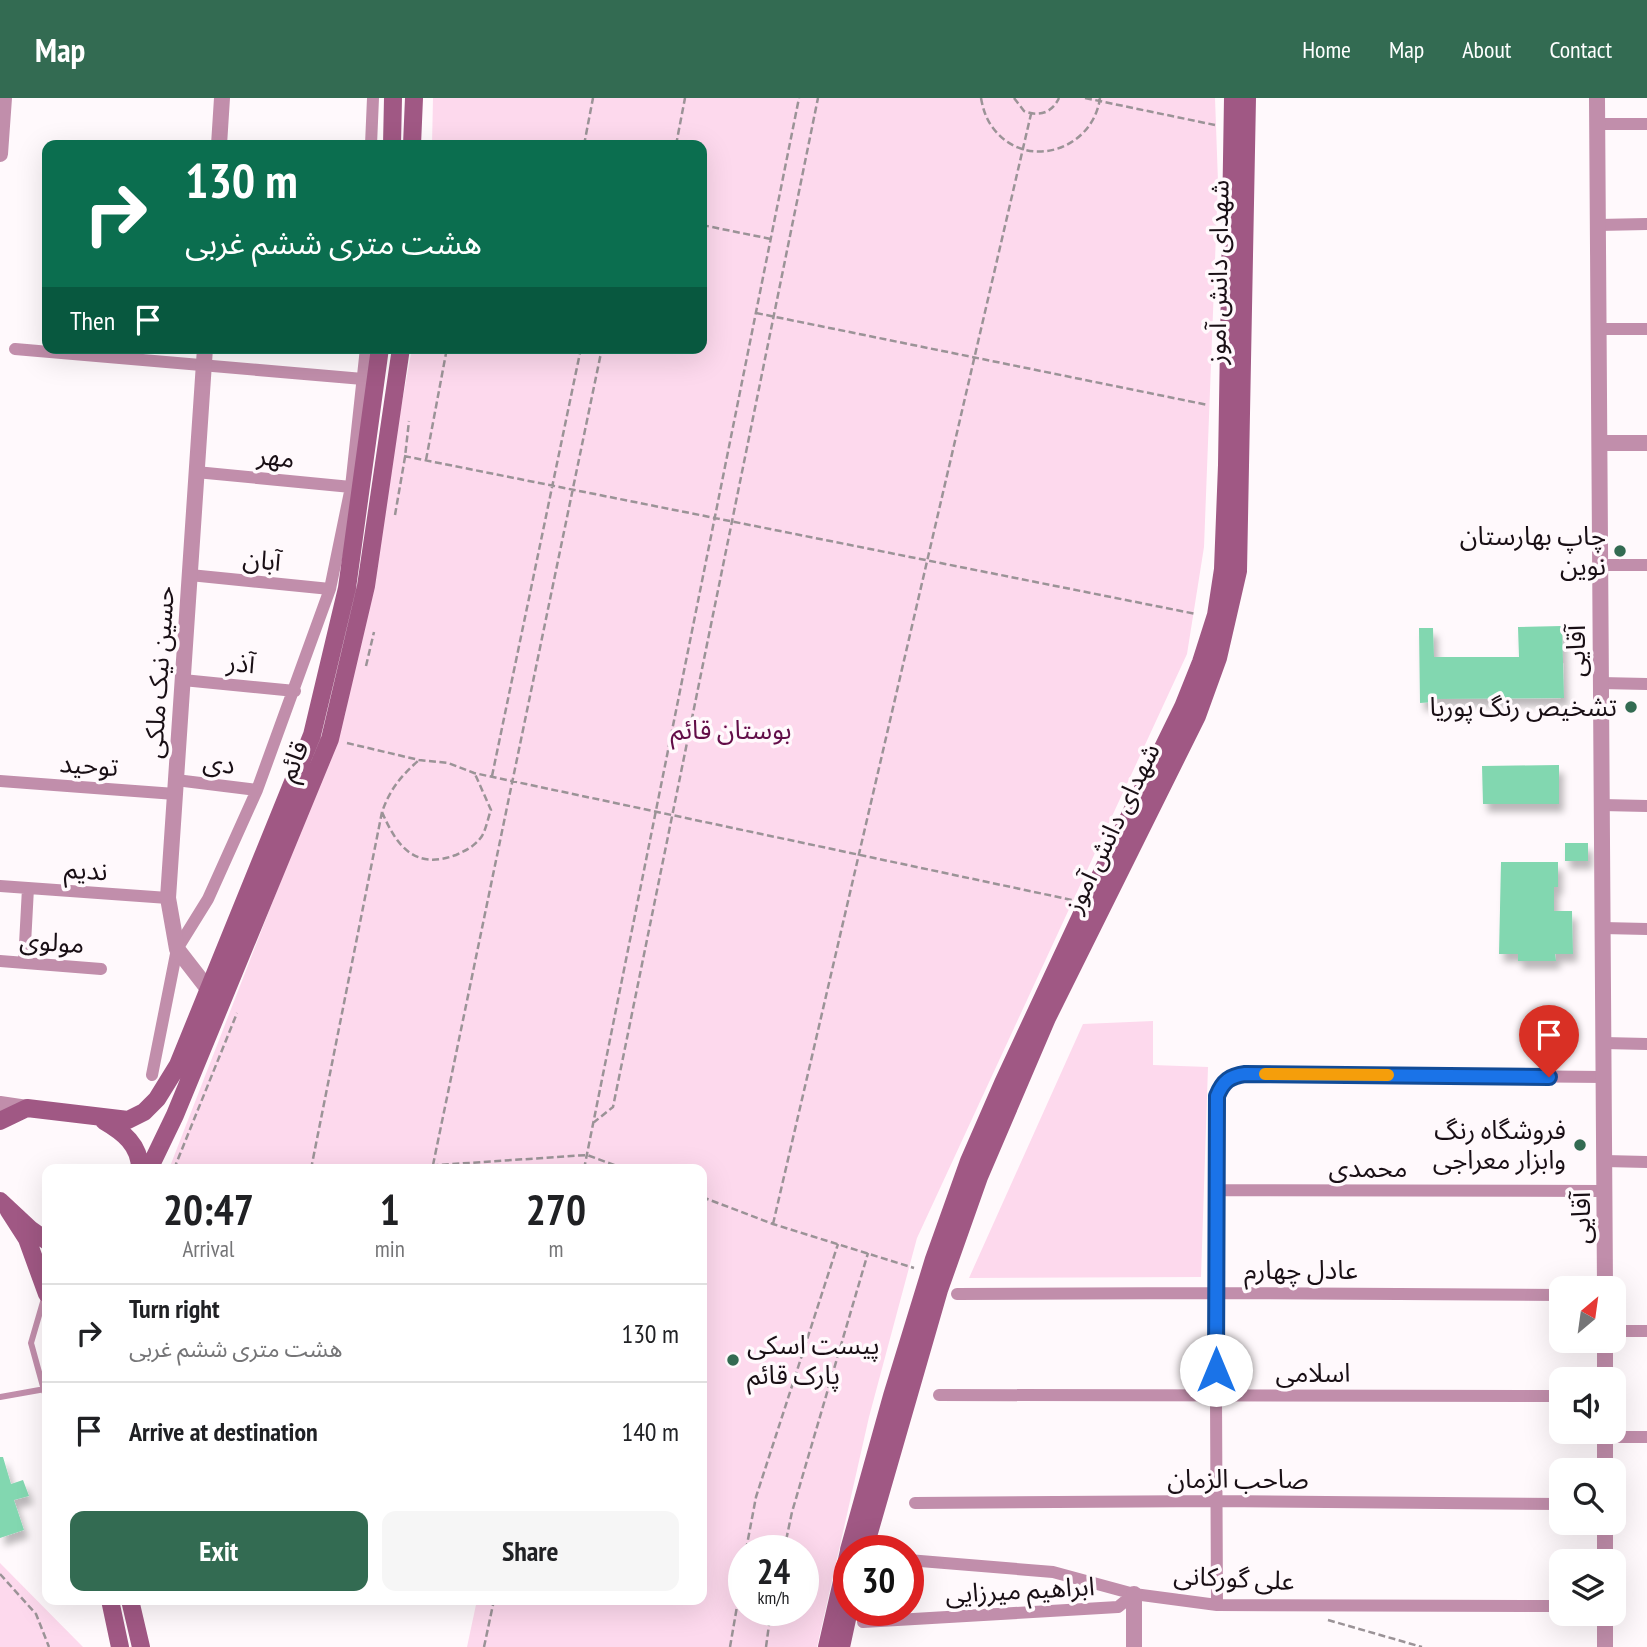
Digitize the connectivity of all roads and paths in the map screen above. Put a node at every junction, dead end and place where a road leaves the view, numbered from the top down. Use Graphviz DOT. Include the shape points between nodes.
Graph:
graph roads {
  1 [pos="4,98"];
  2 [pos="222,98"];
  3 [pos="373,98"];
  4 [pos="393,98"];
  5 [pos="414,98"];
  6 [pos="593,98"];
  7 [pos="685,98"];
  8 [pos="799,98"];
  9 [pos="818,98"];
  10 [pos="981,98"];
  11 [pos="1014,98"];
  12 [pos="1059,98"];
  13 [pos="1085,98"];
  14 [pos="1233,98"];
  15 [pos="1247,98"];
  16 [pos="1597,98"];
  17 [pos="1100,100"];
  18 [pos="1031,114"];
  19 [pos="1598,124"];
  20 [pos="1647,124"];
  21 [pos="1216,125"];
  22 [pos="219,140"];
  23 [pos="372,140"];
  24 [pos="392,140"];
  25 [pos="412,140"];
  26 [pos="585,140"];
  27 [pos="677,140"];
  28 [pos="1023,150"];
  29 [pos="0,154"];
  30 [pos="1598,225"];
  31 [pos="1647,225"];
  32 [pos="707,226"];
  33 [pos="771,239"];
  34 [pos="756,313"];
  35 [pos="774,317"];
  36 [pos="1599,329"];
  37 [pos="1647,329"];
  38 [pos="15,349"];
  39 [pos="42,350"];
  40 [pos="150,354"];
  41 [pos="365,354"];
  42 [pos="379,354"];
  43 [pos="400,354"];
  44 [pos="446,354"];
  45 [pos="580,354"];
  46 [pos="601,354"];
  47 [pos="204,356"];
  48 [pos="975,358"];
  49 [pos="363,379"];
  50 [pos="1209,405"];
  51 [pos="1600,443"];
  52 [pos="1647,443"];
  53 [pos="387,453"];
  54 [pos="426,460"];
  55 [pos="196,472"];
  56 [pos="553,485"];
  57 [pos="351,487"];
  58 [pos="573,489"];
  59 [pos="715,518"];
  60 [pos="732,522"];
  61 [pos="928,562"];
  62 [pos="1600,565"];
  63 [pos="1647,565"];
  64 [pos="190,575"];
  65 [pos="330,589"];
  66 [pos="1196,614"];
  67 [pos="183,680"];
  68 [pos="1601,683"];
  69 [pos="1647,684"];
  70 [pos="295,691"];
  71 [pos="330,739"];
  72 [pos="419,760"];
  73 [pos="474,773"];
  74 [pos="492,776"];
  75 [pos="0,781"];
  76 [pos="513,781"];
  77 [pos="176,787"];
  78 [pos="257,790"];
  79 [pos="1602,805"];
  80 [pos="1647,806"];
  81 [pos="656,811"];
  82 [pos="382,812"];
  83 [pos="673,815"];
  84 [pos="859,854"];
  85 [pos="0,886"];
  86 [pos="28,888"];
  87 [pos="168,898"];
  88 [pos="1072,900"];
  89 [pos="1603,928"];
  90 [pos="1647,929"];
  91 [pos="177,949"];
  92 [pos="0,961"];
  93 [pos="24,963"];
  94 [pos="101,969"];
  95 [pos="208,989"];
  96 [pos="1604,1043"];
  97 [pos="1647,1044"];
  98 [pos="152,1075"];
  99 [pos="1604,1077"];
  100 [pos="0,1104"];
  101 [pos="27,1108"];
  102 [pos="94,1116"];
  103 [pos="0,1121"];
  104 [pos="593,1123"];
  105 [pos="587,1155"];
  106 [pos="1605,1161"];
  107 [pos="1647,1162"];
  108 [pos="139,1164"];
  109 [pos="151,1164"];
  110 [pos="312,1164"];
  111 [pos="433,1164"];
  112 [pos="448,1164"];
  113 [pos="585,1164"];
  114 [pos="611,1164"];
  115 [pos="1215,1190"];
  116 [pos="1605,1191"];
  117 [pos="707,1199"];
  118 [pos="5,1206"];
  119 [pos="773,1224"];
  120 [pos="42,1237"];
  121 [pos="838,1244"];
  122 [pos="868,1253"];
  123 [pos="914,1268"];
  124 [pos="1605,1276"];
  125 [pos="42,1279"];
  126 [pos="1216,1293"];
  127 [pos="957,1294"];
  128 [pos="1549,1295"];
  129 [pos="42,1308"];
  130 [pos="1626,1331"];
  131 [pos="1647,1331"];
  132 [pos="42,1382"];
  133 [pos="42,1389"];
  134 [pos="939,1395"];
  135 [pos="1216,1396"];
  136 [pos="1549,1396"];
  137 [pos="0,1397"];
  138 [pos="1626,1436"];
  139 [pos="1647,1437"];
  140 [pos="1216,1501"];
  141 [pos="915,1503"];
  142 [pos="1549,1504"];
  143 [pos="749,1535"];
  144 [pos="787,1535"];
  145 [pos="853,1535"];
  146 [pos="868,1535"];
  147 [pos="924,1561"];
  148 [pos="0,1574"];
  149 [pos="1133,1594"];
  150 [pos="111,1605"];
  151 [pos="131,1605"];
  152 [pos="493,1605"];
  153 [pos="1217,1605"];
  154 [pos="1549,1606"];
  155 [pos="924,1618"];
  156 [pos="1328,1620"];
  157 [pos="833,1621"];
  158 [pos="734,1626"];
  159 [pos="769,1626"];
  160 [pos="846,1626"];
  161 [pos="1605,1626"];
  162 [pos="50,1647"];
  163 [pos="120,1647"];
  164 [pos="141,1647"];
  165 [pos="484,1647"];
  166 [pos="730,1647"];
  167 [pos="766,1647"];
  168 [pos="827,1647"];
  169 [pos="841,1647"];
  170 [pos="1134,1647"];
  171 [pos="1422,1647"];
  172 [pos="1605,1647"];
  1 -- 29 [label="street"];
  2 -- 22 [label="street"];
  3 -- 23 [label="street"];
  4 -- 24 [label="main road"];
  5 -- 25 [label="main road"];
  6 -- 26 [label="path"];
  7 -- 27 [label="path"];
  8 -- 33 [label="path"];
  9 -- 35 [label="path"];
  10 -- 28 [label="path" via="994,130"];
  11 -- 18 [label="path"];
  12 -- 18 [label="path" via="1047,112"];
  13 -- 17 [label="path"];
  14 -- 145 [label="main road" via="1227,465 1223,569 1216,615 1184,707 1087,903 969,1161 930,1271"];
  15 -- 146 [label="main road, شهدای دانش آموز" via="1238,558 1229,617 1196,716 1047,1018 979,1177 939,1290"];
  16 -- 19 [label="street, آقایی"];
  17 -- 21 [label="path"];
  17 -- 28 [label="path" via="1094,120 1081,137 1064,148"];
  18 -- 28 [label="path"];
  19 -- 20 [label="street"];
  19 -- 30 [label="street, آقایی"];
  28 -- 48 [label="path"];
  30 -- 31 [label="street"];
  30 -- 36 [label="street, آقایی"];
  32 -- 33 [label="path"];
  33 -- 34 [label="path"];
  34 -- 35 [label="path"];
  34 -- 59 [label="path"];
  35 -- 48 [label="path"];
  35 -- 60 [label="path"];
  36 -- 37 [label="street"];
  36 -- 51 [label="street, آقایی"];
  38 -- 39 [label="street"];
  40 -- 47 [label="street"];
  41 -- 49 [label="street"];
  42 -- 95 [label="main road, قائم" via="347,588 312,735"];
  43 -- 53 [label="main road, قائم"];
  44 -- 54 [label="path"];
  45 -- 56 [label="path"];
  46 -- 58 [label="path"];
  47 -- 49 [label="street"];
  47 -- 55 [label="street, حسین نیک ملکی"];
  48 -- 50 [label="path"];
  48 -- 61 [label="path"];
  49 -- 57 [label="street"];
  51 -- 52 [label="street"];
  51 -- 62 [label="street, آقایی"];
  53 -- 54 [label="path"];
  53 -- 71 [label="main road, قائم" via="366,586"];
  54 -- 56 [label="path"];
  55 -- 57 [label="street, مهر"];
  55 -- 64 [label="street, حسین نیک ملکی"];
  56 -- 58 [label="path"];
  56 -- 74 [label="path"];
  57 -- 65 [label="street"];
  58 -- 59 [label="path"];
  58 -- 76 [label="path"];
  59 -- 60 [label="path"];
  59 -- 81 [label="path"];
  60 -- 61 [label="path"];
  60 -- 83 [label="path"];
  61 -- 66 [label="path"];
  61 -- 84 [label="path"];
  62 -- 63 [label="street"];
  62 -- 68 [label="street, آقایی"];
  64 -- 65 [label="street, آبان"];
  64 -- 67 [label="street, حسین نیک ملکی"];
  65 -- 70 [label="street"];
  67 -- 70 [label="street, آذر"];
  67 -- 77 [label="street, حسین نیک ملکی"];
  68 -- 69 [label="street"];
  68 -- 79 [label="street, آقایی"];
  70 -- 78 [label="street"];
  71 -- 72 [label="path"];
  71 -- 109 [label="main road, قائم"];
  72 -- 73 [label="path" via="448,762"];
  72 -- 82 [label="path" via="402,775"];
  73 -- 74 [label="path"];
  73 -- 82 [label="path" via="491,810 483,835 470,849 426,862 392,836"];
  74 -- 76 [label="path"];
  75 -- 77 [label="street, توحید"];
  76 -- 81 [label="path"];
  76 -- 111 [label="path"];
  77 -- 78 [label="street, دی"];
  77 -- 87 [label="street, حسین نیک ملکی"];
  78 -- 91 [label="street" via="208,899"];
  79 -- 80 [label="street"];
  79 -- 89 [label="street, آقایی"];
  81 -- 83 [label="path"];
  81 -- 104 [label="path"];
  82 -- 110 [label="path"];
  83 -- 84 [label="path"];
  83 -- 104 [label="path" via="613,1107"];
  84 -- 88 [label="path"];
  84 -- 119 [label="path"];
  85 -- 86 [label="street, ندیم"];
  86 -- 87 [label="street, ندیم"];
  86 -- 93 [label="street"];
  87 -- 91 [label="street, حسین نیک ملکی"];
  89 -- 90 [label="street"];
  89 -- 96 [label="street, آقایی"];
  91 -- 95 [label="street, حسین نیک ملکی"];
  91 -- 98 [label="street"];
  92 -- 93 [label="street, مولوی"];
  93 -- 94 [label="street, مولوی"];
  95 -- 102 [label="main road, قائم" via="178,1065 157,1099 128,1120"];
  96 -- 97 [label="street"];
  96 -- 99 [label="street, آقایی"];
  99 -- 106 [label="street, آقایی"];
  99 -- 115 [label="street" via="1245,1074 1228,1078 1217,1096"];
  100 -- 101 [label="street"];
  101 -- 102 [label="main road, قائم"];
  101 -- 103 [label="main road"];
  102 -- 108 [label="main road" via="122,1132 134,1146"];
  104 -- 105 [label="path"];
  105 -- 112 [label="path"];
  105 -- 113 [label="path"];
  105 -- 114 [label="path"];
  106 -- 107 [label="street"];
  106 -- 116 [label="street, آقایی"];
  115 -- 116 [label="street, محمدی"];
  115 -- 126 [label="street"];
  116 -- 124 [label="street, آقایی"];
  117 -- 119 [label="path"];
  118 -- 120 [label="main road"];
  118 -- 125 [label="main road" via="26,1239"];
  119 -- 121 [label="path"];
  121 -- 122 [label="path"];
  121 -- 143 [label="path" via="756,1497"];
  122 -- 123 [label="path"];
  122 -- 144 [label="path"];
  126 -- 127 [label="street, عادل چهارم"];
  126 -- 128 [label="street, عادل چهارم"];
  126 -- 135 [label="street"];
  129 -- 132 [label="lane" via="31,1343"];
  130 -- 131 [label="street"];
  133 -- 137 [label="lane"];
  134 -- 135 [label="street, اسلامی"];
  135 -- 136 [label="street, اسلامی"];
  135 -- 140 [label="street"];
  138 -- 139 [label="street"];
  140 -- 141 [label="street, صاحب الزمان"];
  140 -- 142 [label="street, صاحب الزمان"];
  140 -- 153 [label="street"];
  147 -- 149 [label="street, علی گورکانی" via="1052,1572"];
  148 -- 162 [label="path" via="36,1614"];
  149 -- 153 [label="street, علی گورکانی"];
  149 -- 155 [label="street, ابراهیم میرزایی" via="1118,1607"];
  149 -- 170 [label="street"];
  150 -- 163 [label="main road"];
  151 -- 164 [label="main road"];
  152 -- 165 [label="path"];
  153 -- 154 [label="street, علی گورکانی"];
  156 -- 171 [label="path"];
  157 -- 168 [label="main road"];
  158 -- 166 [label="path"];
  159 -- 167 [label="path"];
  160 -- 169 [label="main road"];
  161 -- 172 [label="street"];
}
